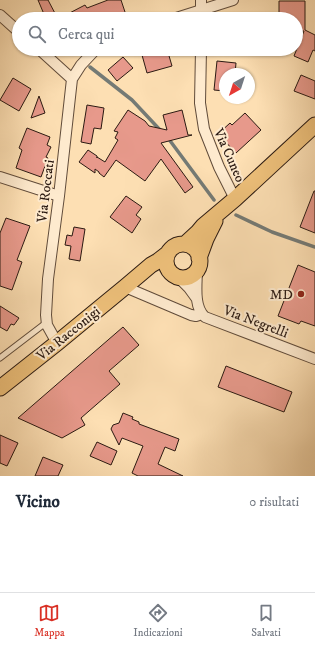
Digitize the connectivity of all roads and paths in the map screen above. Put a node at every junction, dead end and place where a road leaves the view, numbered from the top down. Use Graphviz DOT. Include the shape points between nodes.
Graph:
graph roads {
  1 [pos="233,0"];
  2 [pos="201,10"];
  3 [pos="0,15"];
  4 [pos="12,26"];
  5 [pos="46,56"];
  6 [pos="89,56"];
  7 [pos="201,56"];
  8 [pos="72,79"];
  9 [pos="315,125"];
  10 [pos="0,177"];
  11 [pos="59,196"];
  12 [pos="235,199"];
  13 [pos="219,213"];
  14 [pos="184,244"];
  15 [pos="167,254"];
  16 [pos="198,264"];
  17 [pos="175,275"];
  18 [pos="130,283"];
  19 [pos="197,299"];
  20 [pos="202,314"];
  21 [pos="47,322"];
  22 [pos="57,343"];
  23 [pos="0,358"];
  24 [pos="315,359"];
  25 [pos="0,388"];
  1 -- 2 [label="street"];
  3 -- 4 [label="street"];
  5 -- 8 [label="street"];
  6 -- 8 [label="street, Via Roccati"];
  7 -- 12 [label="street, Via Cuneo" via="200,103 204,129"];
  8 -- 11 [label="street, Via Roccati"];
  9 -- 12 [label="main road"];
  10 -- 11 [label="street"];
  11 -- 21 [label="street, Via Roccati" via="48,279"];
  12 -- 13 [label="main road"];
  13 -- 14 [label="main road"];
  13 -- 16 [label="main road" via="206,239"];
  14 -- 15 [label="main road" via="174,246"];
  14 -- 16 [label="main road" via="197,253"];
  15 -- 17 [label="main road" via="166,264"];
  15 -- 18 [label="main road, Via Racconigi"];
  16 -- 17 [label="main road" via="193,274 182,277"];
  16 -- 19 [label="street, Via Negrelli"];
  17 -- 18 [label="main road, Via Racconigi" via="150,273"];
  17 -- 19 [label="street, Via Negrelli"];
  18 -- 20 [label="street" via="191,315"];
  18 -- 22 [label="main road, Via Racconigi"];
  19 -- 20 [label="street, Via Negrelli"];
  20 -- 24 [label="street, Via Negrelli"];
  21 -- 22 [label="street, Via Roccati"];
  21 -- 23 [label="lane"];
  22 -- 25 [label="main road, Via Racconigi"];
}
